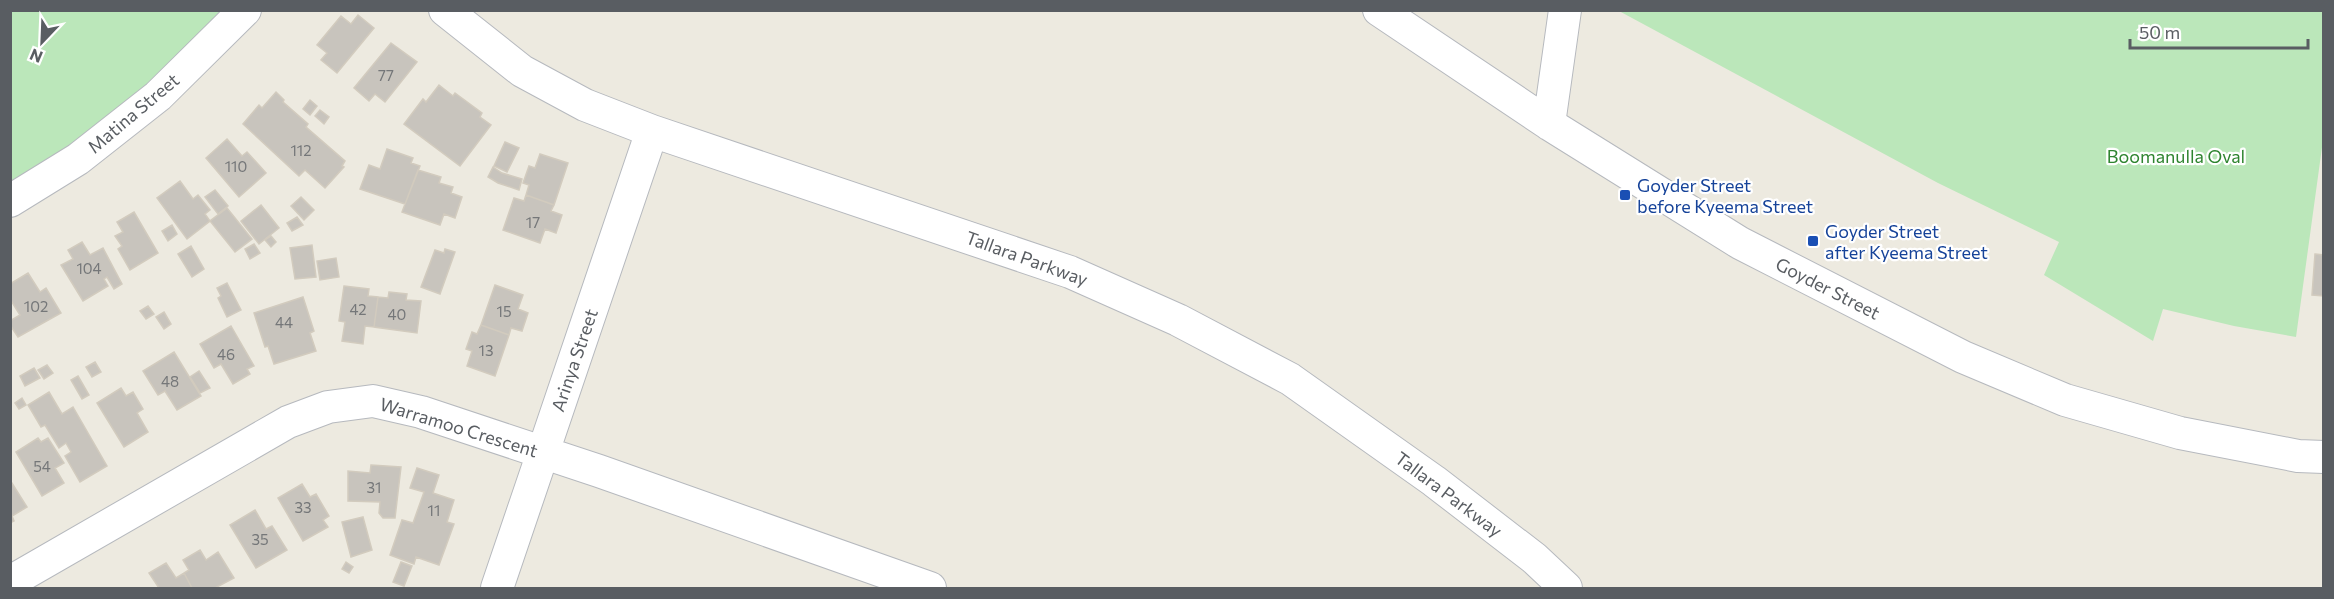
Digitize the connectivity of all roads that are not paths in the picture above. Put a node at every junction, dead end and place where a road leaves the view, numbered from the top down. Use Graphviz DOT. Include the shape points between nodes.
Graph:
graph roads {
  1 [pos="245,10"];
  2 [pos="445,10"];
  3 [pos="1379,10"];
  4 [pos="1566,10"];
  5 [pos="1549,124"];
  6 [pos="652,131"];
  7 [pos="10,201"];
  8 [pos="543,452"];
  9 [pos="2324,457"];
  10 [pos="10,582"];
  11 [pos="497,588"];
  12 [pos="930,588"];
  13 [pos="1566,588"];
  1 -- 7 [label="street, Matina Street" via="158,96 78,159"];
  2 -- 6 [label="street, Tallara Parkway" via="522,71 585,105"];
  3 -- 5 [label="street, Goyder Street"];
  4 -- 5 [label="street"];
  5 -- 9 [label="street, Goyder Street" via="1740,243 1963,357 2065,400 2180,433 2298,456"];
  6 -- 8 [label="street, Arinya Street"];
  6 -- 13 [label="street, Tallara Parkway" via="1070,272 1178,320 1290,379 1434,481 1534,558"];
  8 -- 10 [label="street, Warramoo Crescent" via="421,412 373,401 328,407 288,422 246,445"];
  8 -- 11 [label="street, Arinya Street"];
  8 -- 12 [label="street, Warramoo Crescent"];
}
